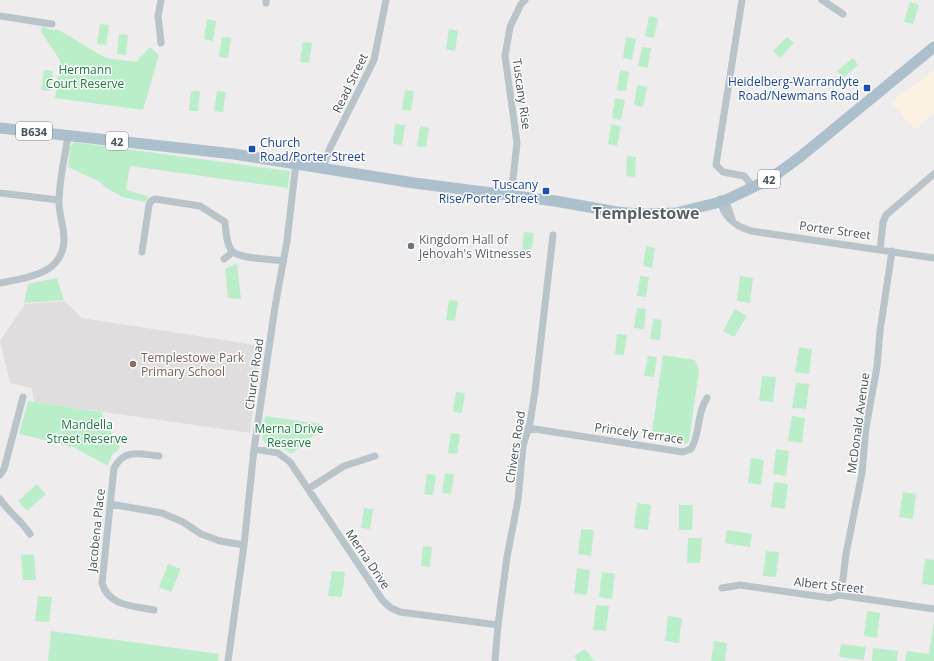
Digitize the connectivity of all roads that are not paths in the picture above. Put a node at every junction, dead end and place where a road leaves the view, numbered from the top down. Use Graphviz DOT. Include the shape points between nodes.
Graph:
graph roads {
  1 [pos="161,0"];
  2 [pos="386,0"];
  3 [pos="742,0"];
  4 [pos="822,0"];
  5 [pos="521,1"];
  6 [pos="843,14"];
  7 [pos="0,16"];
  8 [pos="52,24"];
  9 [pos="934,41"];
  10 [pos="161,43"];
  11 [pos="934,47"];
  12 [pos="0,123"];
  13 [pos="0,128"];
  14 [pos="68,135"];
  15 [pos="815,143"];
  16 [pos="296,165"];
  17 [pos="322,169"];
  18 [pos="934,174"];
  19 [pos="752,186"];
  20 [pos="0,193"];
  21 [pos="511,196"];
  22 [pos="59,200"];
  23 [pos="722,201"];
  24 [pos="553,235"];
  25 [pos="880,250"];
  26 [pos="892,251"];
  27 [pos="142,252"];
  28 [pos="232,252"];
  29 [pos="934,258"];
  30 [pos="224,260"];
  31 [pos="283,261"];
  32 [pos="0,283"];
  33 [pos="23,397"];
  34 [pos="707,398"];
  35 [pos="528,428"];
  36 [pos="254,449"];
  37 [pos="158,456"];
  38 [pos="375,456"];
  39 [pos="0,475"];
  40 [pos="308,489"];
  41 [pos="0,499"];
  42 [pos="110,504"];
  43 [pos="30,534"];
  44 [pos="244,545"];
  45 [pos="722,588"];
  46 [pos="839,595"];
  47 [pos="934,609"];
  48 [pos="154,610"];
  49 [pos="498,625"];
  50 [pos="228,661"];
  51 [pos="495,661"];
  1 -- 10 [label="street" via="158,16"];
  2 -- 17 [label="street, Read Street" via="374,60"];
  3 -- 19 [label="street" via="716,161 719,169 744,176"];
  4 -- 6 [label="street"];
  5 -- 21 [label="street, Tuscany Rise" via="510,27 505,56 517,143"];
  7 -- 8 [label="street"];
  9 -- 15 [label="main road, 42" via="880,82"];
  11 -- 15 [label="main road, 42"];
  12 -- 14 [label="main road, B634"];
  13 -- 14 [label="main road, B634"];
  14 -- 16 [label="main road, 42"];
  14 -- 22 [label="street"];
  15 -- 19 [label="main road, 42" via="784,169"];
  16 -- 17 [label="main road, 42"];
  16 -- 31 [label="street, Church Road"];
  17 -- 21 [label="main road, 42" via="432,190"];
  18 -- 25 [label="street" via="886,215"];
  19 -- 23 [label="main road, 42"];
  20 -- 22 [label="street"];
  21 -- 23 [label="main road, 42" via="617,212 662,214 686,211"];
  22 -- 32 [label="street" via="64,239 62,252 56,264 31,278"];
  23 -- 25 [label="street, Porter Street" via="722,210 734,224 751,231"];
  24 -- 35 [label="street, Chivers Road" via="535,391"];
  25 -- 26 [label="street, Porter Street"];
  26 -- 29 [label="street, Porter Street"];
  26 -- 46 [label="street, McDonald Avenue" via="877,367 866,427 862,473"];
  27 -- 28 [label="street" via="149,205 150,201 155,199 200,206 214,214 225,222 228,244"];
  28 -- 30 [label="street"];
  28 -- 31 [label="street"];
  31 -- 36 [label="street, Church Road"];
  33 -- 39 [label="street" via="4,469"];
  34 -- 35 [label="street, Princely Terrace" via="701,408 695,443 691,449 683,452"];
  35 -- 49 [label="street, Chivers Road" via="523,446 518,500"];
  36 -- 40 [label="street, Merna Drive" via="278,453 290,462"];
  36 -- 44 [label="street, Church Road"];
  37 -- 42 [label="street, Jacobena Place" via="128,454 119,458 114,468"];
  38 -- 40 [label="street" via="344,466"];
  40 -- 49 [label="street, Merna Drive" via="390,608 400,612"];
  41 -- 43 [label="street" via="7,511 24,524"];
  42 -- 44 [label="street" via="162,513 183,522 201,534 220,541"];
  42 -- 48 [label="street, Jacobena Place" via="102,583 105,592 112,600"];
  44 -- 50 [label="street, Church Road"];
  45 -- 46 [label="street, Albert Street" via="740,585 830,598"];
  46 -- 47 [label="street, Albert Street"];
  49 -- 51 [label="street, Chivers Road"];
}
